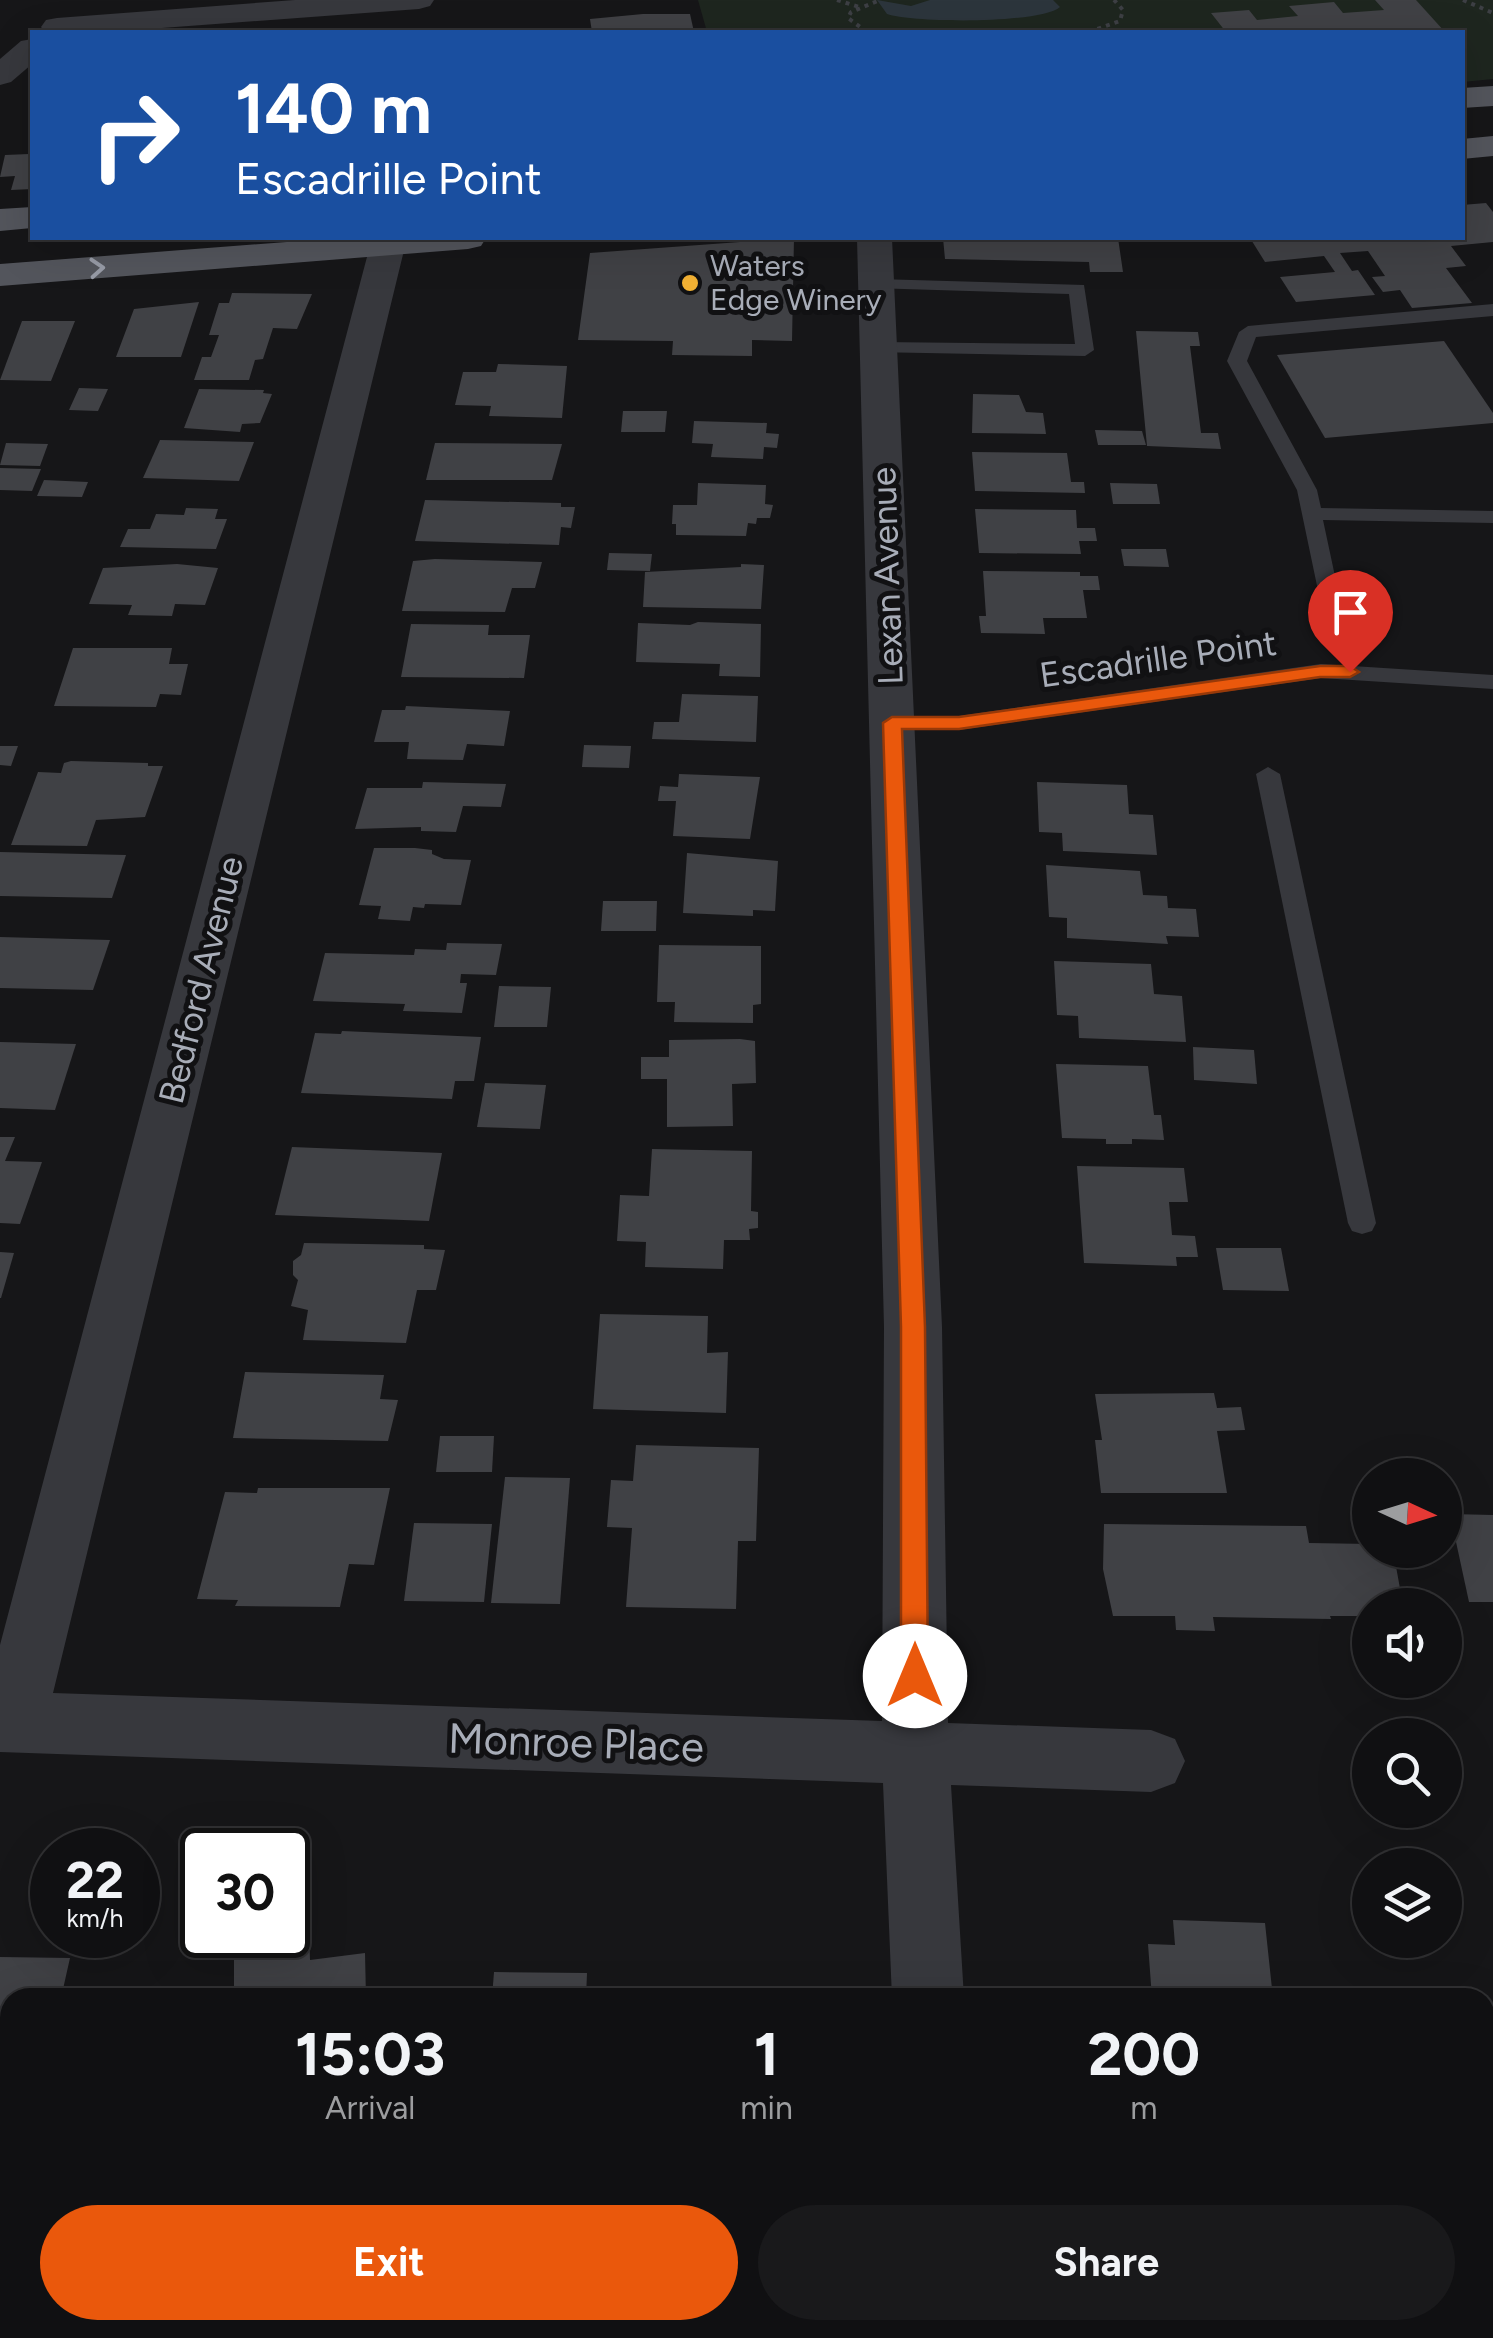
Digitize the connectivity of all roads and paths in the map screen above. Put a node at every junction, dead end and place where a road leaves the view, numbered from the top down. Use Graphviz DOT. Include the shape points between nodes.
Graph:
graph roads {
  1 [pos="101,0"];
  2 [pos="420,0"];
  3 [pos="836,0"];
  4 [pos="880,0"];
  5 [pos="1114,0"];
  6 [pos="1463,0"];
  7 [pos="861,8"];
  8 [pos="1493,13"];
  9 [pos="56,30"];
  10 [pos="109,30"];
  11 [pos="864,30"];
  12 [pos="1095,30"];
  13 [pos="30,50"];
  14 [pos="0,75"];
  15 [pos="1493,96"];
  16 [pos="1465,98"];
  17 [pos="1493,146"];
  18 [pos="1465,149"];
  19 [pos="30,218"];
  20 [pos="0,220"];
  21 [pos="428,240"];
  22 [pos="388,242"];
  23 [pos="876,261"];
  24 [pos="0,276"];
  25 [pos="1493,310"];
  26 [pos="880,348"];
  27 [pos="1312,514"];
  28 [pos="1493,517"];
  29 [pos="1328,595"];
  30 [pos="1493,682"];
  31 [pos="892,723"];
  32 [pos="1268,774"];
  33 [pos="1362,1223"];
  34 [pos="6,1722"];
  35 [pos="915,1754"];
  36 [pos="1151,1761"];
  37 [pos="927,1988"];
  1 -- 9 [label="street"];
  2 -- 10 [label="street"];
  3 -- 7 [label="path"];
  4 -- 7 [label="path"];
  5 -- 12 [label="path" via="1122,10 1120,22"];
  6 -- 8 [label="path"];
  7 -- 11 [label="path" via="848,18"];
  13 -- 14 [label="street"];
  15 -- 16 [label="main road"];
  17 -- 18 [label="main road"];
  19 -- 20 [label="main road"];
  21 -- 22 [label="main road"];
  24 -- 22 [label="main road, one-way"];
  22 -- 34 [label="street, Bedford Avenue"];
  23 -- 26 [label="street, Lexan Avenue"];
  23 -- 26 [label="lane" via="1078,289 1084,350"];
  25 -- 27 [label="lane" via="1248,332 1237,361 1307,490"];
  26 -- 31 [label="street, Lexan Avenue"];
  27 -- 28 [label="lane"];
  27 -- 29 [label="lane"];
  30 -- 31 [label="lane, Escadrille Point" via="1320,671 959,723"];
  31 -- 35 [label="street, Lexan Avenue" via="913,1327"];
  32 -- 33 [label="lane"];
  34 -- 35 [label="street, Monroe Place"];
  35 -- 36 [label="street, Monroe Place"];
  35 -- 37 [label="street, Lexan Avenue"];
}
